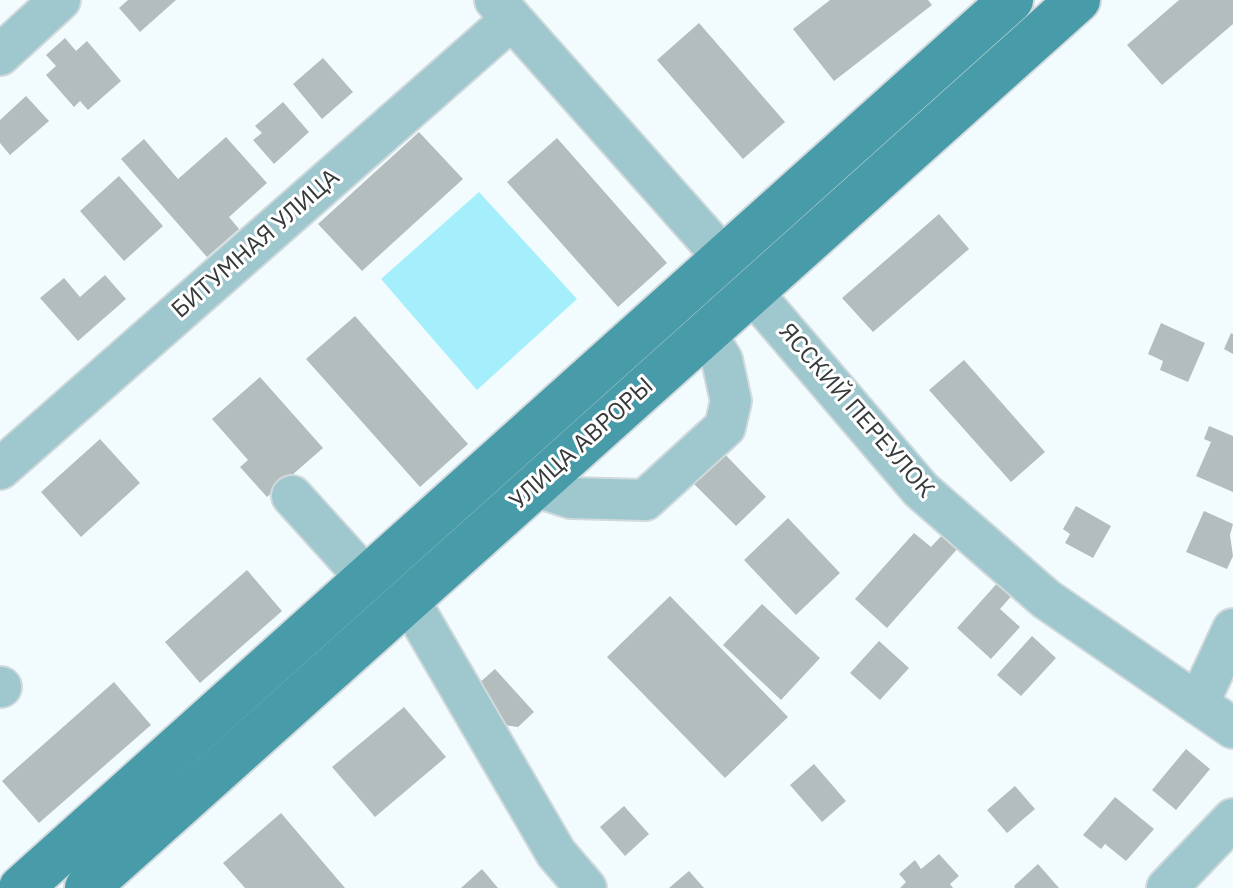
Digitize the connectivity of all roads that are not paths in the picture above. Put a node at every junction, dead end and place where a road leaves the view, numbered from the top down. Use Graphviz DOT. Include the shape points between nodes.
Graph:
graph roads {
  1 [pos="60,0"];
  2 [pos="1011,0"];
  3 [pos="1078,0"];
  4 [pos="504,10"];
  5 [pos="0,55"];
  6 [pos="739,276"];
  7 [pos="706,334"];
  8 [pos="0,469"];
  9 [pos="534,486"];
  10 [pos="292,496"];
  11 [pos="368,580"];
  12 [pos="409,600"];
  13 [pos="1233,629"];
  14 [pos="1198,704"];
  15 [pos="1233,728"];
  16 [pos="1233,819"];
  17 [pos="21,888"];
  18 [pos="87,888"];
  19 [pos="586,888"];
  20 [pos="1167,888"];
  1 -- 5 [label="street"];
  2 -- 6 [label="main road, УЛИЦА АВРОРЫ"];
  3 -- 6 [label="main road, УЛИЦА АВРОРЫ"];
  4 -- 6 [label="street, ЯССКИЙ ПЕРЕУЛОК"];
  4 -- 8 [label="street, БИТУМНАЯ УЛИЦА"];
  6 -- 7 [label="main road, УЛИЦА АВРОРЫ"];
  6 -- 11 [label="main road, УЛИЦА АВРОРЫ"];
  6 -- 14 [label="street, ЯССКИЙ ПЕРЕУЛОК" via="921,490 1046,599"];
  7 -- 9 [label="main road, УЛИЦА АВРОРЫ"];
  7 -- 9 [label="street" via="722,360 731,401 725,427 645,500 571,498"];
  9 -- 12 [label="main road, УЛИЦА АВРОРЫ"];
  10 -- 11 [label="street"];
  11 -- 17 [label="main road, УЛИЦА АВРОРЫ"];
  12 -- 18 [label="main road, УЛИЦА АВРОРЫ"];
  12 -- 19 [label="street" via="556,853"];
  13 -- 14 [label="street"];
  14 -- 15 [label="street, ЯССКИЙ ПЕРЕУЛОК"];
  16 -- 20 [label="street"];
}
